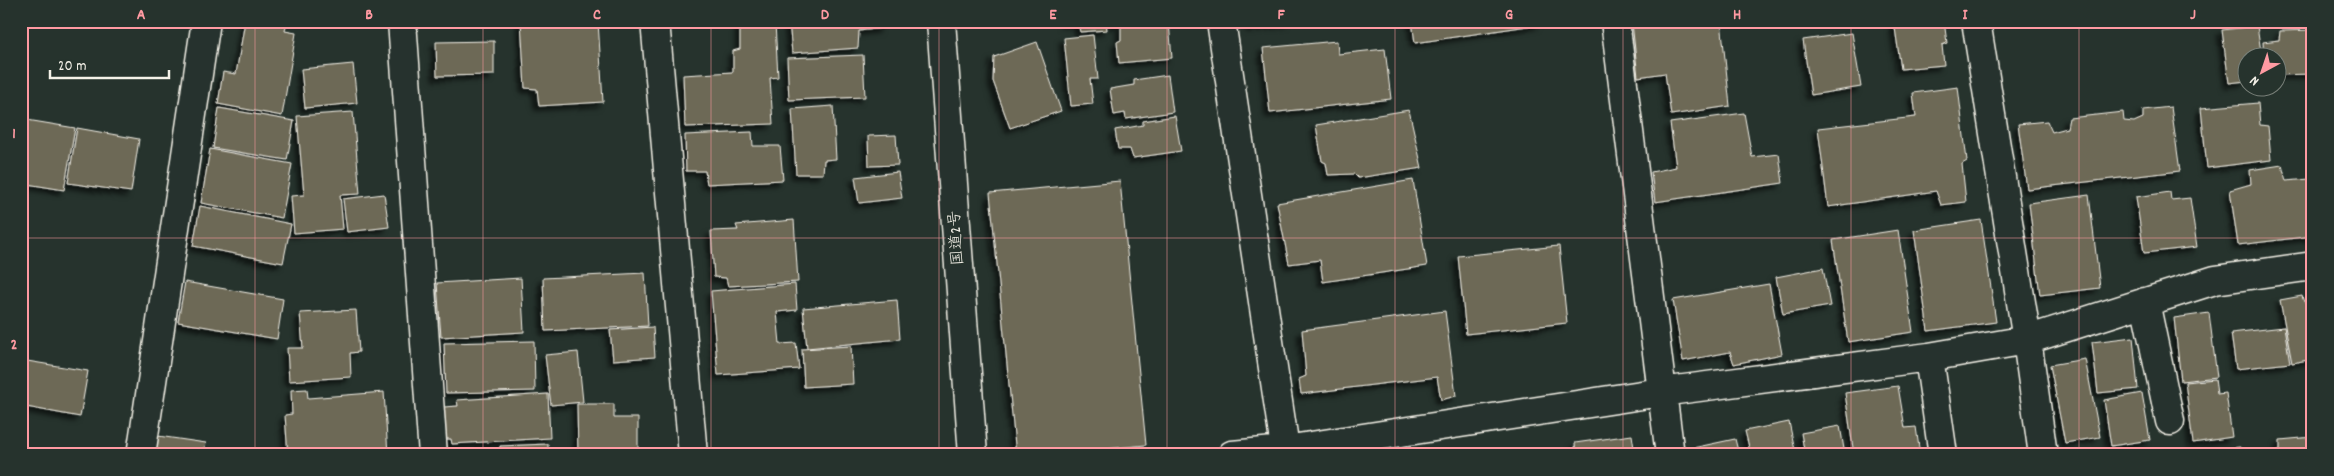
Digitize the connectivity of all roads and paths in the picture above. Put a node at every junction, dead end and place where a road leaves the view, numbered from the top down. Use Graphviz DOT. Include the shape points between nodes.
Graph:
graph roads {
  1 [pos="206,21"];
  2 [pos="402,21"];
  3 [pos="656,21"];
  4 [pos="941,21"];
  5 [pos="1221,21"];
  6 [pos="1615,21"];
  7 [pos="1976,21"];
  8 [pos="2313,266"];
  9 [pos="2145,302"];
  10 [pos="2027,340"];
  11 [pos="1929,357"];
  12 [pos="1660,392"];
  13 [pos="2170,421"];
  14 [pos="1285,453"];
  15 [pos="141,455"];
  16 [pos="433,455"];
  17 [pos="693,455"];
  18 [pos="973,455"];
  19 [pos="1232,455"];
  20 [pos="1670,455"];
  21 [pos="1943,455"];
  22 [pos="2043,455"];
  1 -- 15 [label="main road"];
  2 -- 16 [label="main road"];
  3 -- 17 [label="main road"];
  4 -- 18 [label="main road, 国道2号"];
  5 -- 14 [label="main road"];
  6 -- 12 [label="main road"];
  7 -- 10 [label="main road"];
  8 -- 9 [label="main road" via="2215,280"];
  9 -- 10 [label="main road"];
  9 -- 13 [label="main road"];
  10 -- 11 [label="main road"];
  10 -- 22 [label="main road"];
  11 -- 12 [label="main road"];
  11 -- 21 [label="main road"];
  12 -- 14 [label="main road"];
  12 -- 20 [label="main road"];
  14 -- 19 [label="main road"];
}
